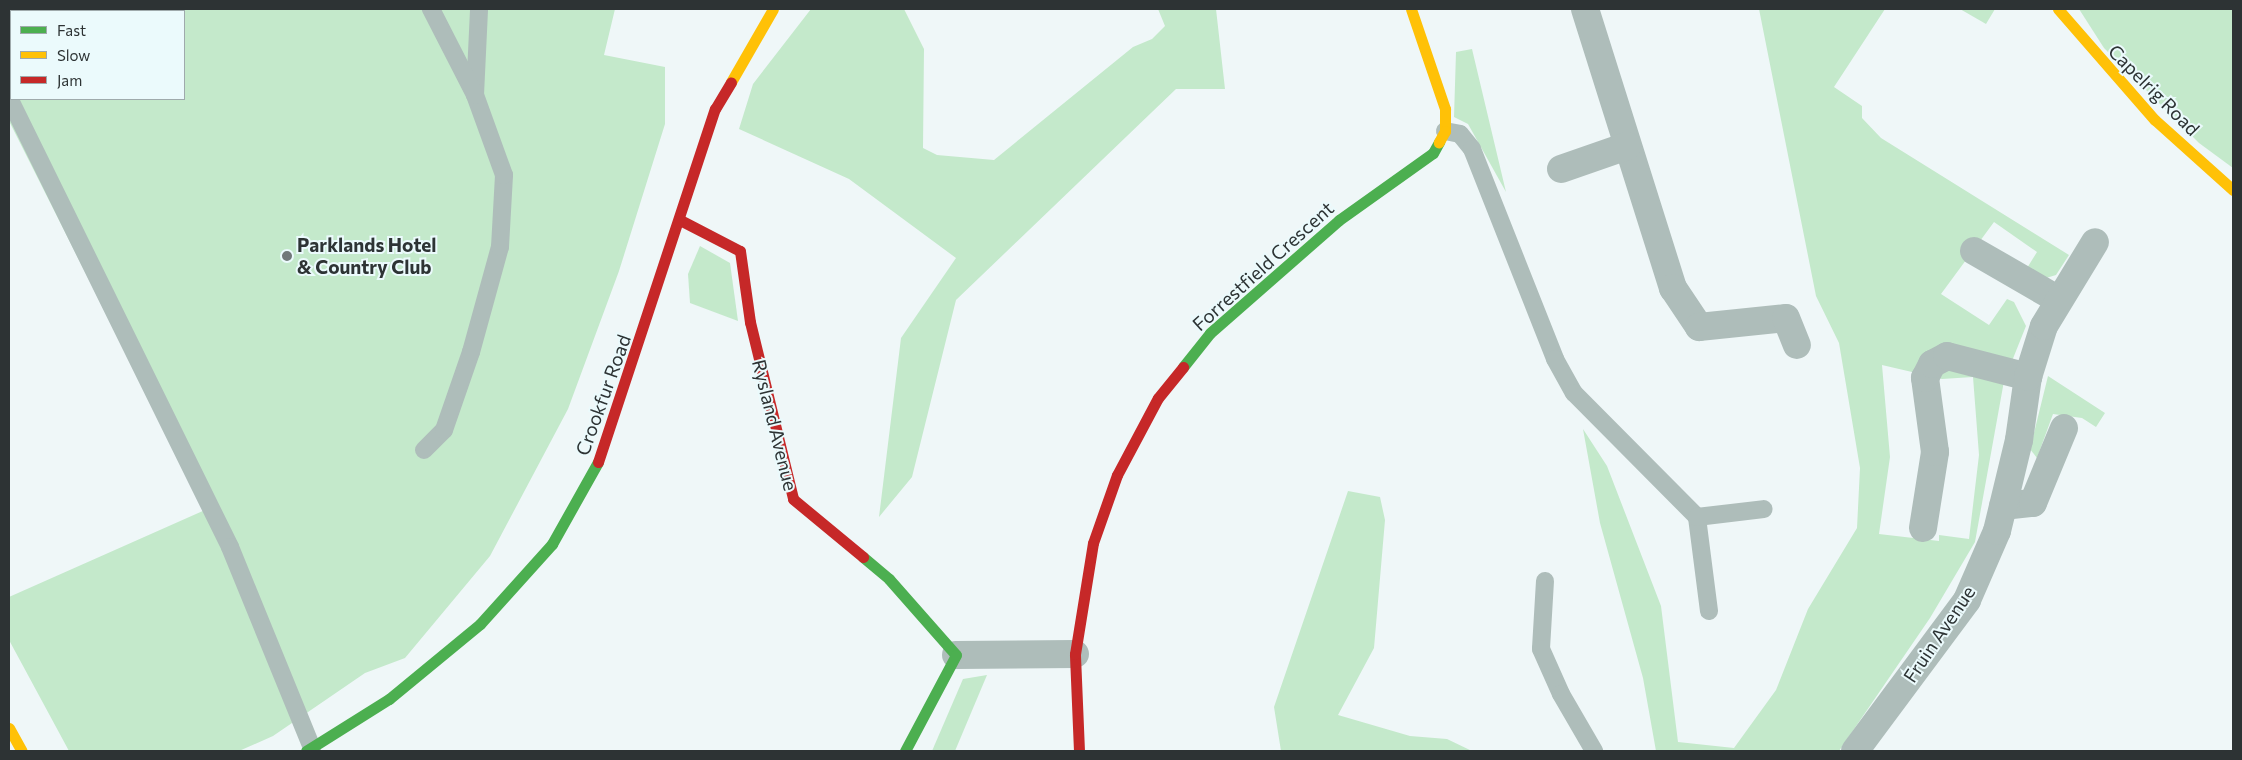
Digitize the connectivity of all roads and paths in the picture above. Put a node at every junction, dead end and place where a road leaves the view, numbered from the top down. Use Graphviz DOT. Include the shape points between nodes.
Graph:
graph roads {
  1 [pos="431,9"];
  2 [pos="479,9"];
  3 [pos="773,9"];
  4 [pos="1411,9"];
  5 [pos="1585,9"];
  6 [pos="2058,9"];
  7 [pos="475,95"];
  8 [pos="9,98"];
  9 [pos="1445,131"];
  10 [pos="1627,146"];
  11 [pos="1561,169"];
  12 [pos="2233,190"];
  13 [pos="682,221"];
  14 [pos="2095,242"];
  15 [pos="1974,252"];
  16 [pos="2057,300"];
  17 [pos="1797,345"];
  18 [pos="2028,377"];
  19 [pos="2064,428"];
  20 [pos="424,450"];
  21 [pos="2003,506"];
  22 [pos="1764,509"];
  23 [pos="1697,517"];
  24 [pos="1923,528"];
  25 [pos="1544,581"];
  26 [pos="1709,611"];
  27 [pos="1075,654"];
  28 [pos="956,655"];
  29 [pos="9,728"];
  30 [pos="309,750"];
  31 [pos="22,751"];
  32 [pos="905,751"];
  33 [pos="1079,751"];
  34 [pos="1594,751"];
  35 [pos="1855,751"];
  1 -- 7 [label="lane"];
  2 -- 7 [label="lane"];
  3 -- 13 [label="street, Crookfur Road" via="715,109"];
  4 -- 9 [label="street" via="1445,109"];
  5 -- 10 [label="street"];
  6 -- 12 [label="street, Capelrig Road" via="2155,120"];
  7 -- 20 [label="lane" via="504,175 500,247 444,430"];
  8 -- 30 [label="lane" via="230,546"];
  9 -- 23 [label="lane" via="1460,134 1472,149 1554,360 1574,392"];
  9 -- 27 [label="street, Forrestfield Crescent" via="1433,153 1339,220 1210,333 1158,398 1117,476 1093,543"];
  10 -- 11 [label="street"];
  10 -- 17 [label="street" via="1673,288 1699,327 1786,318"];
  13 -- 28 [label="street, Rysland Avenue" via="740,251 750,322 792,499 889,579"];
  13 -- 30 [label="street, Crookfur Road" via="606,448 552,544 480,624 389,699"];
  14 -- 16 [label="street, Fruin Avenue"];
  15 -- 16 [label="street"];
  16 -- 18 [label="street, Fruin Avenue"];
  18 -- 21 [label="street, Fruin Avenue" via="2019,440"];
  18 -- 24 [label="street" via="1947,356 1932,364 1925,378 1935,452"];
  19 -- 21 [label="street" via="2033,503"];
  21 -- 35 [label="street, Fruin Avenue" via="1967,600"];
  22 -- 23 [label="lane"];
  23 -- 26 [label="lane"];
  25 -- 34 [label="lane" via="1541,648 1561,694"];
  27 -- 28 [label="street"];
  27 -- 33 [label="street, Forrestfield Crescent"];
  28 -- 32 [label="street"];
  29 -- 31 [label="street"];
}
